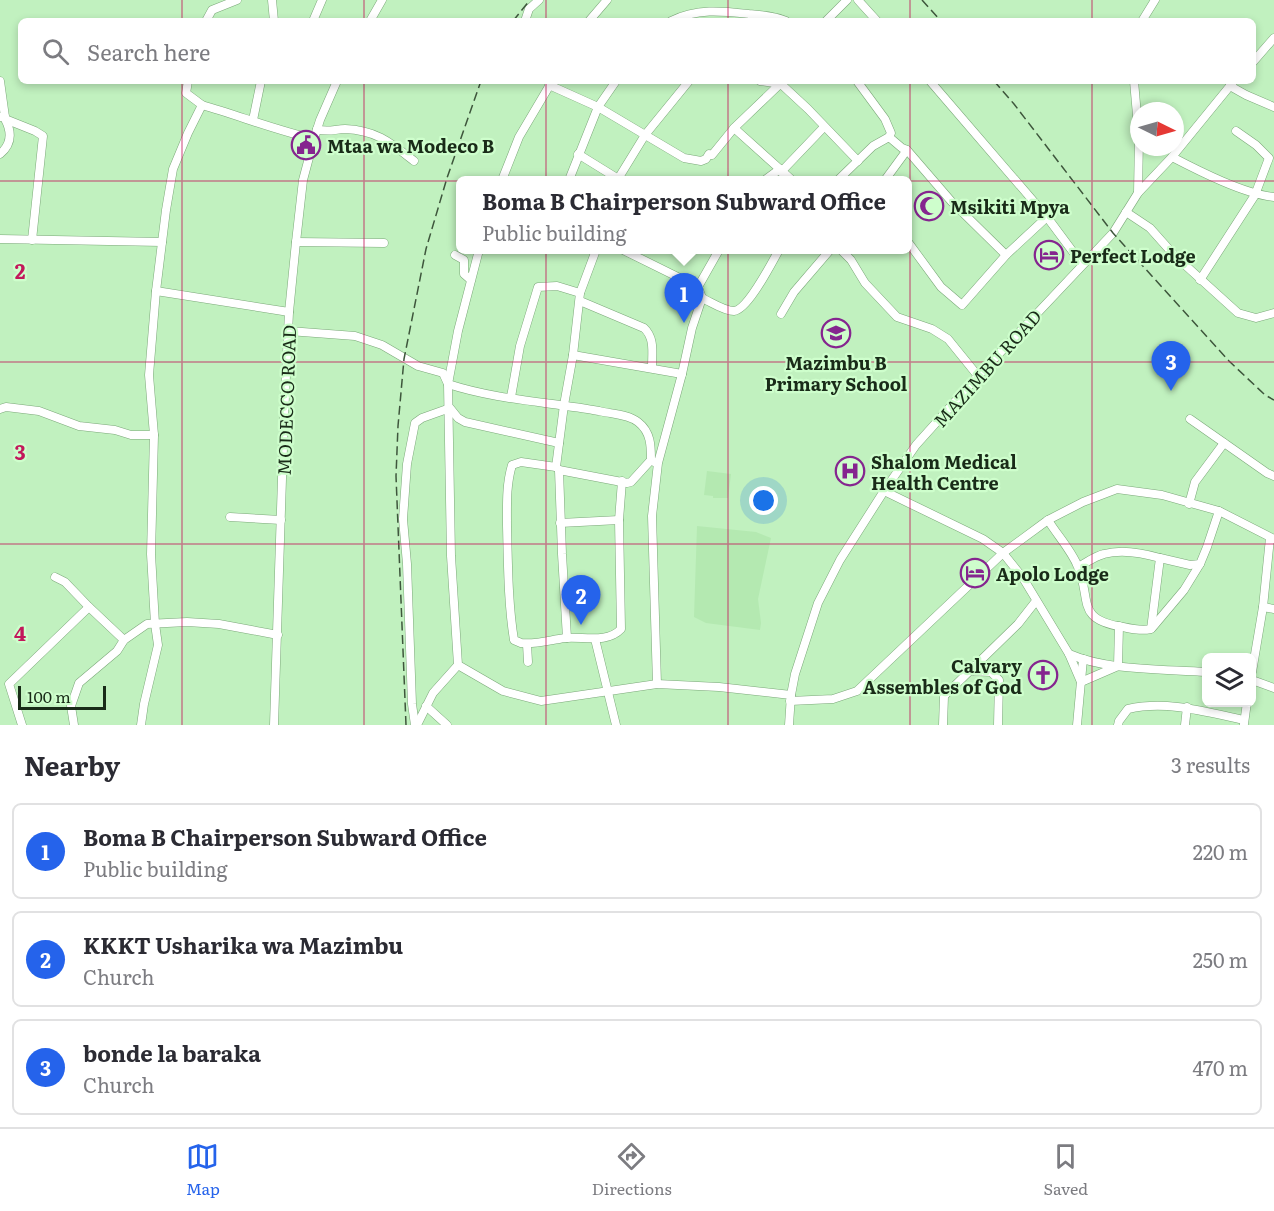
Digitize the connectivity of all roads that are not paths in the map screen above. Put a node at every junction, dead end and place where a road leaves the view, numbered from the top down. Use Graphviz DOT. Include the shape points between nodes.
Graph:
graph roads {
  1 [pos="237,0"];
  2 [pos="272,0"];
  3 [pos="322,0"];
  4 [pos="382,0"];
  5 [pos="539,0"];
  6 [pos="607,0"];
  7 [pos="847,0"];
  8 [pos="858,0"];
  9 [pos="1155,0"];
  10 [pos="208,18"];
  11 [pos="274,18"];
  12 [pos="314,18"];
  13 [pos="372,18"];
  14 [pos="526,18"];
  15 [pos="592,18"];
  16 [pos="685,18"];
  17 [pos="778,18"];
  18 [pos="829,18"];
  19 [pos="874,18"];
  20 [pos="1144,18"];
  21 [pos="1274,38"];
  22 [pos="1256,59"];
  23 [pos="0,81"];
  24 [pos="188,84"];
  25 [pos="260,84"];
  26 [pos="336,84"];
  27 [pos="549,84"];
  28 [pos="552,84"];
  29 [pos="614,84"];
  30 [pos="687,84"];
  31 [pos="781,84"];
  32 [pos="783,84"];
  33 [pos="859,84"];
  34 [pos="933,84"];
  35 [pos="1134,84"];
  36 [pos="1232,84"];
  37 [pos="1272,104"];
  38 [pos="202,105"];
  39 [pos="598,107"];
  40 [pos="3,118"];
  41 [pos="253,120"];
  42 [pos="825,127"];
  43 [pos="734,128"];
  44 [pos="317,129"];
  45 [pos="1236,131"];
  46 [pos="645,135"];
  47 [pos="889,137"];
  48 [pos="314,139"];
  49 [pos="907,150"];
  50 [pos="0,154"];
  51 [pos="578,154"];
  52 [pos="1172,157"];
  53 [pos="414,161"];
  54 [pos="858,161"];
  55 [pos="781,170"];
  56 [pos="504,176"];
  57 [pos="570,176"];
  58 [pos="613,176"];
  59 [pos="621,176"];
  60 [pos="771,176"];
  61 [pos="788,176"];
  62 [pos="842,176"];
  63 [pos="888,176"];
  64 [pos="1138,193"];
  65 [pos="1255,195"];
  66 [pos="1274,197"];
  67 [pos="1126,212"];
  68 [pos="1047,217"];
  69 [pos="0,239"];
  70 [pos="32,240"];
  71 [pos="162,242"];
  72 [pos="296,242"];
  73 [pos="384,243"];
  74 [pos="912,247"];
  75 [pos="478,254"];
  76 [pos="594,254"];
  77 [pos="633,254"];
  78 [pos="716,254"];
  79 [pos="776,254"];
  80 [pos="826,254"];
  81 [pos="846,254"];
  82 [pos="455,255"];
  83 [pos="1006,255"];
  84 [pos="1082,264"];
  85 [pos="471,280"];
  86 [pos="1200,280"];
  87 [pos="698,286"];
  88 [pos="156,291"];
  89 [pos="580,297"];
  90 [pos="702,298"];
  91 [pos="289,312"];
  92 [pos="1274,313"];
  93 [pos="781,314"];
  94 [pos="289,331"];
  95 [pos="573,355"];
  96 [pos="652,368"];
  97 [pos="682,374"];
  98 [pos="978,376"];
  99 [pos="448,384"];
  100 [pos="511,397"];
  101 [pos="564,405"];
  102 [pos="450,408"];
  103 [pos="0,409"];
  104 [pos="1190,419"];
  105 [pos="154,435"];
  106 [pos="664,436"];
  107 [pos="651,442"];
  108 [pos="560,443"];
  109 [pos="1224,443"];
  110 [pos="661,449"];
  111 [pos="654,462"];
  112 [pos="558,468"];
  113 [pos="1274,476"];
  114 [pos="622,482"];
  115 [pos="884,491"];
  116 [pos="1189,504"];
  117 [pos="1219,511"];
  118 [pos="230,517"];
  119 [pos="281,520"];
  120 [pos="619,520"];
  121 [pos="1048,520"];
  122 [pos="560,523"];
  123 [pos="1272,538"];
  124 [pos="1003,553"];
  125 [pos="1160,558"];
  126 [pos="1200,564"];
  127 [pos="1078,567"];
  128 [pos="56,577"];
  129 [pos="1036,601"];
  130 [pos="89,607"];
  131 [pos="1263,607"];
  132 [pos="1274,609"];
  133 [pos="155,624"];
  134 [pos="1119,626"];
  135 [pos="1150,629"];
  136 [pos="278,634"];
  137 [pos="567,638"];
  138 [pos="595,639"];
  139 [pos="124,640"];
  140 [pos="527,644"];
  141 [pos="1255,653"];
  142 [pos="1069,654"];
  143 [pos="1083,659"];
  144 [pos="528,662"];
  145 [pos="458,665"];
  146 [pos="1118,666"];
  147 [pos="968,671"];
  148 [pos="1202,672"];
  149 [pos="1081,682"];
  150 [pos="1256,682"];
  151 [pos="0,683"];
  152 [pos="9,684"];
  153 [pos="657,684"];
  154 [pos="1274,688"];
  155 [pos="608,692"];
  156 [pos="791,698"];
  157 [pos="426,706"];
  158 [pos="1187,707"];
  159 [pos="1246,707"];
  160 [pos="1244,723"];
  161 [pos="21,725"];
  162 [pos="74,725"];
  163 [pos="141,725"];
  164 [pos="274,725"];
  165 [pos="416,725"];
  166 [pos="447,725"];
  167 [pos="616,725"];
  168 [pos="789,725"];
  169 [pos="943,725"];
  170 [pos="998,725"];
  171 [pos="1077,725"];
  172 [pos="1118,725"];
  173 [pos="1185,725"];
  1 -- 10 [label="street" via="212,10"];
  2 -- 11 [label="street"];
  3 -- 12 [label="street"];
  4 -- 13 [label="street"];
  5 -- 14 [label="street"];
  6 -- 15 [label="street"];
  7 -- 18 [label="street"];
  8 -- 19 [label="street"];
  9 -- 20 [label="street"];
  16 -- 17 [label="street" via="720,10"];
  21 -- 22 [label="street"];
  23 -- 40 [label="street"];
  24 -- 38 [label="street" via="186,93"];
  25 -- 41 [label="street"];
  26 -- 44 [label="street, MODECCO ROAD"];
  27 -- 56 [label="street" via="519,137"];
  28 -- 39 [label="street"];
  29 -- 39 [label="street"];
  30 -- 46 [label="street"];
  31 -- 43 [label="street"];
  32 -- 42 [label="street"];
  33 -- 47 [label="street" via="885,119"];
  34 -- 68 [label="street"];
  35 -- 64 [label="street"];
  36 -- 37 [label="street"];
  36 -- 52 [label="street, MAZIMBU ROAD"];
  38 -- 41 [label="street"];
  38 -- 71 [label="street" via="173,169"];
  39 -- 46 [label="street"];
  39 -- 51 [label="street"];
  40 -- 50 [label="street" via="10,130 10,140"];
  40 -- 70 [label="street" via="43,136"];
  41 -- 48 [label="street" via="268,128"];
  42 -- 54 [label="street"];
  42 -- 55 [label="street"];
  43 -- 46 [label="street" via="712,155 700,161 684,158"];
  43 -- 55 [label="street"];
  44 -- 48 [label="street, MODECCO ROAD"];
  44 -- 53 [label="street" via="380,135"];
  45 -- 65 [label="street" via="1269,158"];
  46 -- 59 [label="street"];
  47 -- 49 [label="street"];
  47 -- 54 [label="street"];
  48 -- 72 [label="street, MODECCO ROAD" via="303,180"];
  49 -- 63 [label="street"];
  49 -- 83 [label="street"];
  51 -- 57 [label="street"];
  51 -- 58 [label="street"];
  52 -- 64 [label="street, MAZIMBU ROAD"];
  52 -- 65 [label="street"];
  54 -- 62 [label="street"];
  55 -- 60 [label="street"];
  55 -- 61 [label="street"];
  64 -- 67 [label="street, MAZIMBU ROAD"];
  65 -- 66 [label="street"];
  65 -- 86 [label="street"];
  67 -- 84 [label="street, MAZIMBU ROAD"];
  67 -- 86 [label="street" via="1150,228"];
  68 -- 83 [label="street"];
  68 -- 84 [label="street"];
  69 -- 70 [label="street"];
  70 -- 71 [label="street"];
  71 -- 88 [label="street"];
  72 -- 73 [label="street"];
  72 -- 91 [label="street, MODECCO ROAD"];
  74 -- 83 [label="street" via="941,287 962,305"];
  75 -- 85 [label="street"];
  76 -- 89 [label="street"];
  77 -- 87 [label="street"];
  78 -- 87 [label="street"];
  79 -- 90 [label="street" via="740,309 730,310"];
  80 -- 93 [label="street"];
  81 -- 98 [label="street" via="865,283 897,316 948,339"];
  82 -- 85 [label="street" via="464,260 464,274"];
  84 -- 98 [label="street, MAZIMBU ROAD"];
  85 -- 99 [label="street"];
  86 -- 92 [label="street" via="1238,313 1256,318"];
  87 -- 90 [label="street"];
  88 -- 91 [label="street"];
  88 -- 105 [label="street" via="149,375"];
  89 -- 95 [label="street"];
  89 -- 96 [label="street" via="644,328 652,340"];
  89 -- 100 [label="street" via="557,286 538,286 520,346"];
  90 -- 97 [label="street"];
  91 -- 94 [label="street, MODECCO ROAD"];
  94 -- 99 [label="street" via="355,336 382,345 417,366 443,374"];
  94 -- 119 [label="street, MODECCO ROAD"];
  95 -- 96 [label="street"];
  95 -- 101 [label="street"];
  96 -- 97 [label="street"];
  97 -- 106 [label="street"];
  98 -- 115 [label="street, MAZIMBU ROAD" via="916,446"];
  99 -- 100 [label="street"];
  99 -- 102 [label="street"];
  100 -- 101 [label="street"];
  101 -- 107 [label="street" via="630,417 642,425"];
  101 -- 108 [label="street"];
  102 -- 108 [label="street" via="465,422"];
  102 -- 145 [label="street" via="451,556"];
  102 -- 165 [label="street" via="415,423 404,484"];
  103 -- 105 [label="street" via="39,411 79,426"];
  104 -- 109 [label="street"];
  105 -- 133 [label="street" via="151,554"];
  106 -- 107 [label="street"];
  106 -- 110 [label="street"];
  107 -- 110 [label="street"];
  107 -- 111 [label="street"];
  108 -- 112 [label="street"];
  109 -- 113 [label="street"];
  109 -- 116 [label="street" via="1196,482"];
  110 -- 111 [label="street"];
  111 -- 114 [label="street" via="631,482"];
  111 -- 153 [label="street"];
  112 -- 114 [label="street"];
  112 -- 122 [label="street"];
  112 -- 140 [label="street" via="521,462 512,465 507,480 512,624 514,640"];
  114 -- 120 [label="street"];
  115 -- 124 [label="street"];
  115 -- 156 [label="street, MAZIMBU ROAD" via="818,603"];
  116 -- 117 [label="street"];
  116 -- 121 [label="street" via="1162,495 1117,489"];
  117 -- 123 [label="street"];
  117 -- 126 [label="street"];
  118 -- 119 [label="street"];
  119 -- 136 [label="street, MODECCO ROAD"];
  120 -- 122 [label="street"];
  120 -- 138 [label="street" via="621,629"];
  121 -- 124 [label="street"];
  121 -- 127 [label="street"];
  122 -- 137 [label="street"];
  123 -- 131 [label="street"];
  124 -- 129 [label="street"];
  124 -- 156 [label="street" via="857,691 833,699"];
  125 -- 126 [label="street"];
  125 -- 127 [label="street" via="1144,553 1104,554"];
  125 -- 135 [label="street"];
  126 -- 135 [label="street" via="1184,590"];
  127 -- 134 [label="street" via="1089,611 1104,623"];
  128 -- 130 [label="street"];
  129 -- 142 [label="street"];
  129 -- 147 [label="street" via="1018,624"];
  130 -- 139 [label="street"];
  130 -- 152 [label="street"];
  131 -- 132 [label="street"];
  131 -- 141 [label="street"];
  133 -- 136 [label="street" via="219,624"];
  133 -- 139 [label="street" via="147,624"];
  133 -- 163 [label="street" via="158,645"];
  134 -- 135 [label="street"];
  134 -- 146 [label="street"];
  136 -- 164 [label="street, MODECCO ROAD"];
  137 -- 138 [label="street"];
  137 -- 140 [label="street"];
  138 -- 155 [label="street"];
  139 -- 162 [label="street" via="117,651 79,683 71,706"];
  140 -- 144 [label="street"];
  142 -- 143 [label="street"];
  142 -- 149 [label="street"];
  143 -- 146 [label="street"];
  143 -- 149 [label="street"];
  145 -- 155 [label="street" via="503,691 541,701"];
  145 -- 157 [label="street"];
  146 -- 148 [label="street"];
  146 -- 149 [label="street"];
  147 -- 169 [label="street" via="944,696"];
  147 -- 170 [label="street" via="991,672 999,680"];
  149 -- 171 [label="street"];
  150 -- 154 [label="street"];
  151 -- 152 [label="street"];
  152 -- 161 [label="street"];
  153 -- 155 [label="street"];
  153 -- 156 [label="street" via="719,687"];
  155 -- 167 [label="street"];
  156 -- 168 [label="street, MAZIMBU ROAD"];
  157 -- 165 [label="street"];
  157 -- 166 [label="street"];
  158 -- 160 [label="street"];
  158 -- 172 [label="street" via="1149,705 1128,709"];
  158 -- 173 [label="street"];
  159 -- 160 [label="street"];
}
